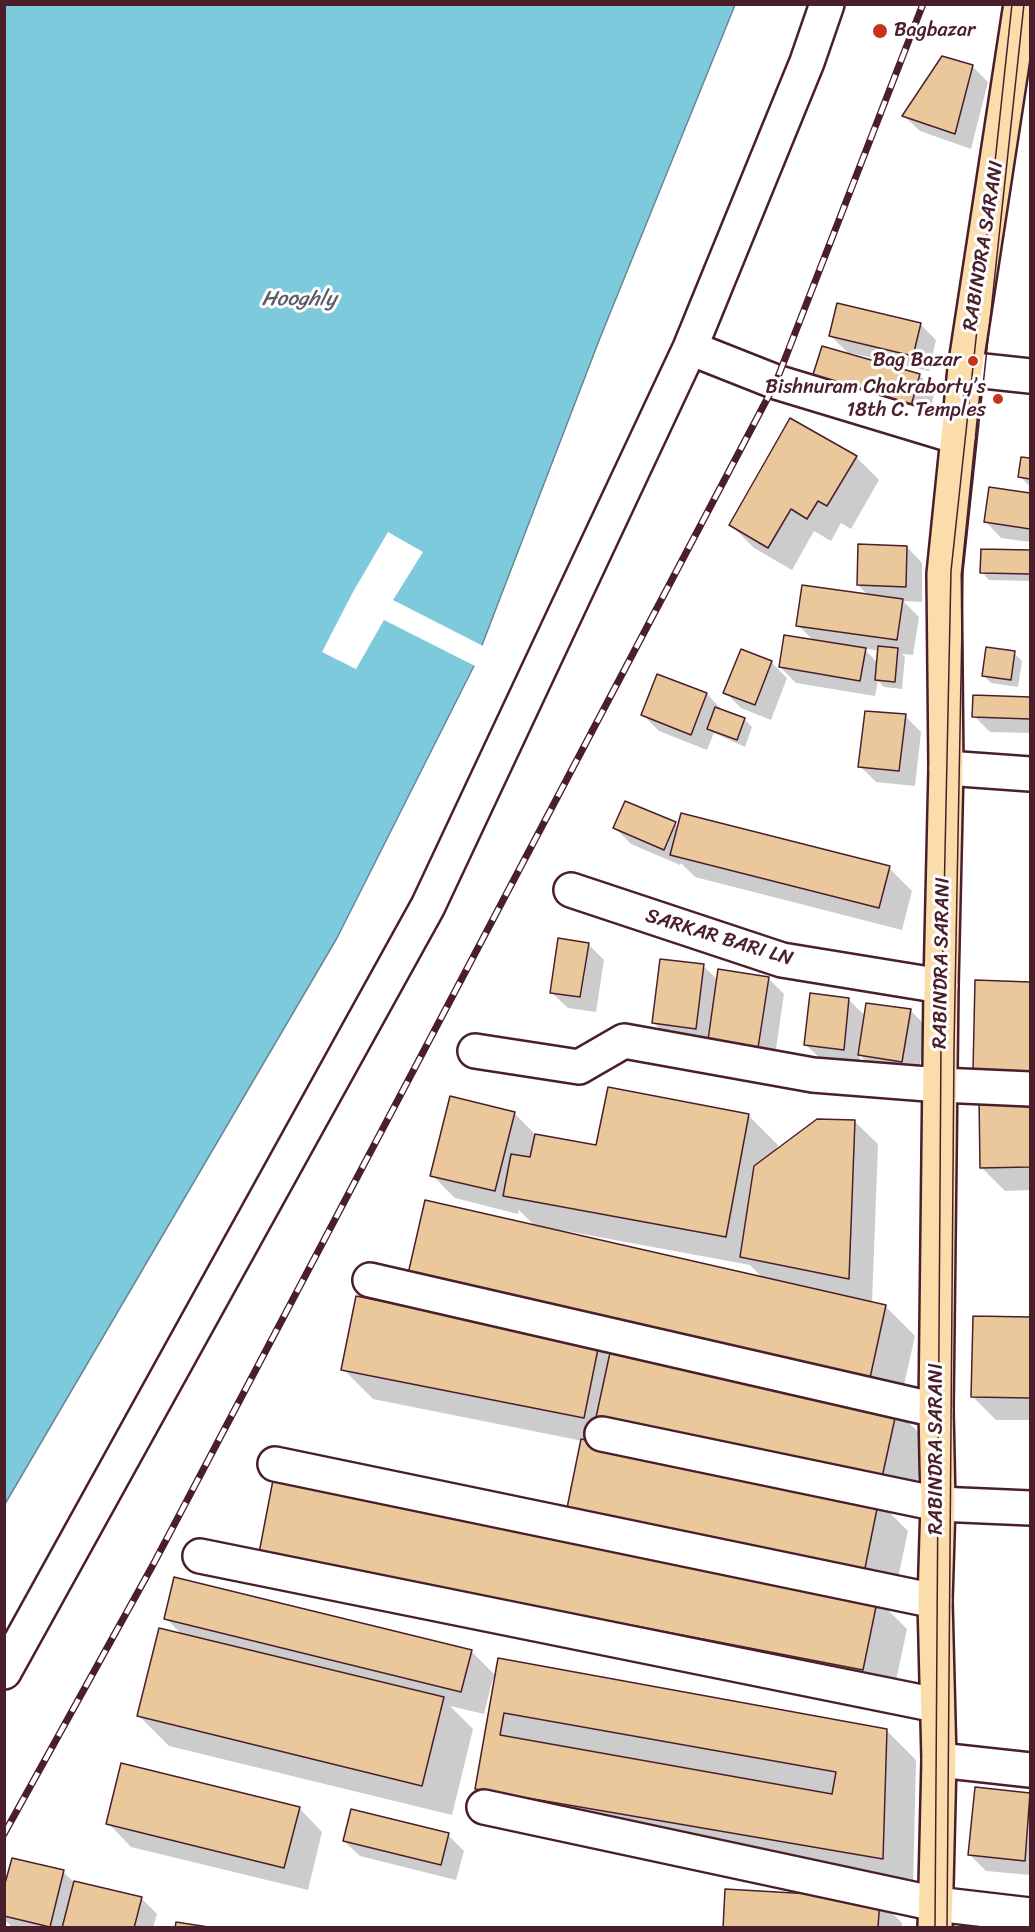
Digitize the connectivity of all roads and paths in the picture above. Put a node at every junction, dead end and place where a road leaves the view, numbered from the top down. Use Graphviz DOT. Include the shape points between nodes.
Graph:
graph roads {
  1 [pos="827,4"];
  2 [pos="1021,4"];
  3 [pos="690,348"];
  4 [pos="965,369"];
  5 [pos="1030,376"];
  6 [pos="958,437"];
  7 [pos="946,768"];
  8 [pos="1030,774"];
  9 [pos="571,890"];
  10 [pos="941,986"];
  11 [pos="475,1051"];
  12 [pos="940,1085"];
  13 [pos="1030,1089"];
  14 [pos="370,1280"];
  15 [pos="936,1410"];
  16 [pos="603,1434"];
  17 [pos="275,1464"];
  18 [pos="938,1504"];
  19 [pos="1030,1508"];
  20 [pos="200,1556"];
  21 [pos="935,1601"];
  22 [pos="4,1672"];
  23 [pos="936,1705"];
  24 [pos="939,1760"];
  25 [pos="1030,1770"];
  26 [pos="484,1807"];
  27 [pos="1030,1915"];
  28 [pos="936,1916"];
  1 -- 3 [label="street"];
  2 -- 4 [label="main road, RABINDRA SARANI"];
  3 -- 6 [label="street" via="776,382"];
  3 -- 22 [label="street" via="428,906"];
  4 -- 5 [label="street"];
  4 -- 6 [label="main road, RABINDRA SARANI"];
  6 -- 7 [label="main road, RABINDRA SARANI" via="944,574"];
  7 -- 8 [label="street"];
  7 -- 10 [label="main road, RABINDRA SARANI"];
  9 -- 10 [label="street, SARKAR BARI LN" via="782,960"];
  10 -- 12 [label="main road, RABINDRA SARANI"];
  11 -- 12 [label="street" via="579,1067 624,1041 813,1075"];
  12 -- 13 [label="street"];
  12 -- 15 [label="main road, RABINDRA SARANI"];
  14 -- 15 [label="street"];
  15 -- 18 [label="main road, RABINDRA SARANI"];
  16 -- 18 [label="street"];
  17 -- 21 [label="street"];
  18 -- 19 [label="street"];
  18 -- 21 [label="main road, RABINDRA SARANI"];
  20 -- 23 [label="street"];
  21 -- 23 [label="main road, RABINDRA SARANI"];
  23 -- 24 [label="main road, RABINDRA SARANI"];
  24 -- 25 [label="street"];
  24 -- 28 [label="main road, RABINDRA SARANI"];
  26 -- 28 [label="street"];
  27 -- 28 [label="street"];
}
